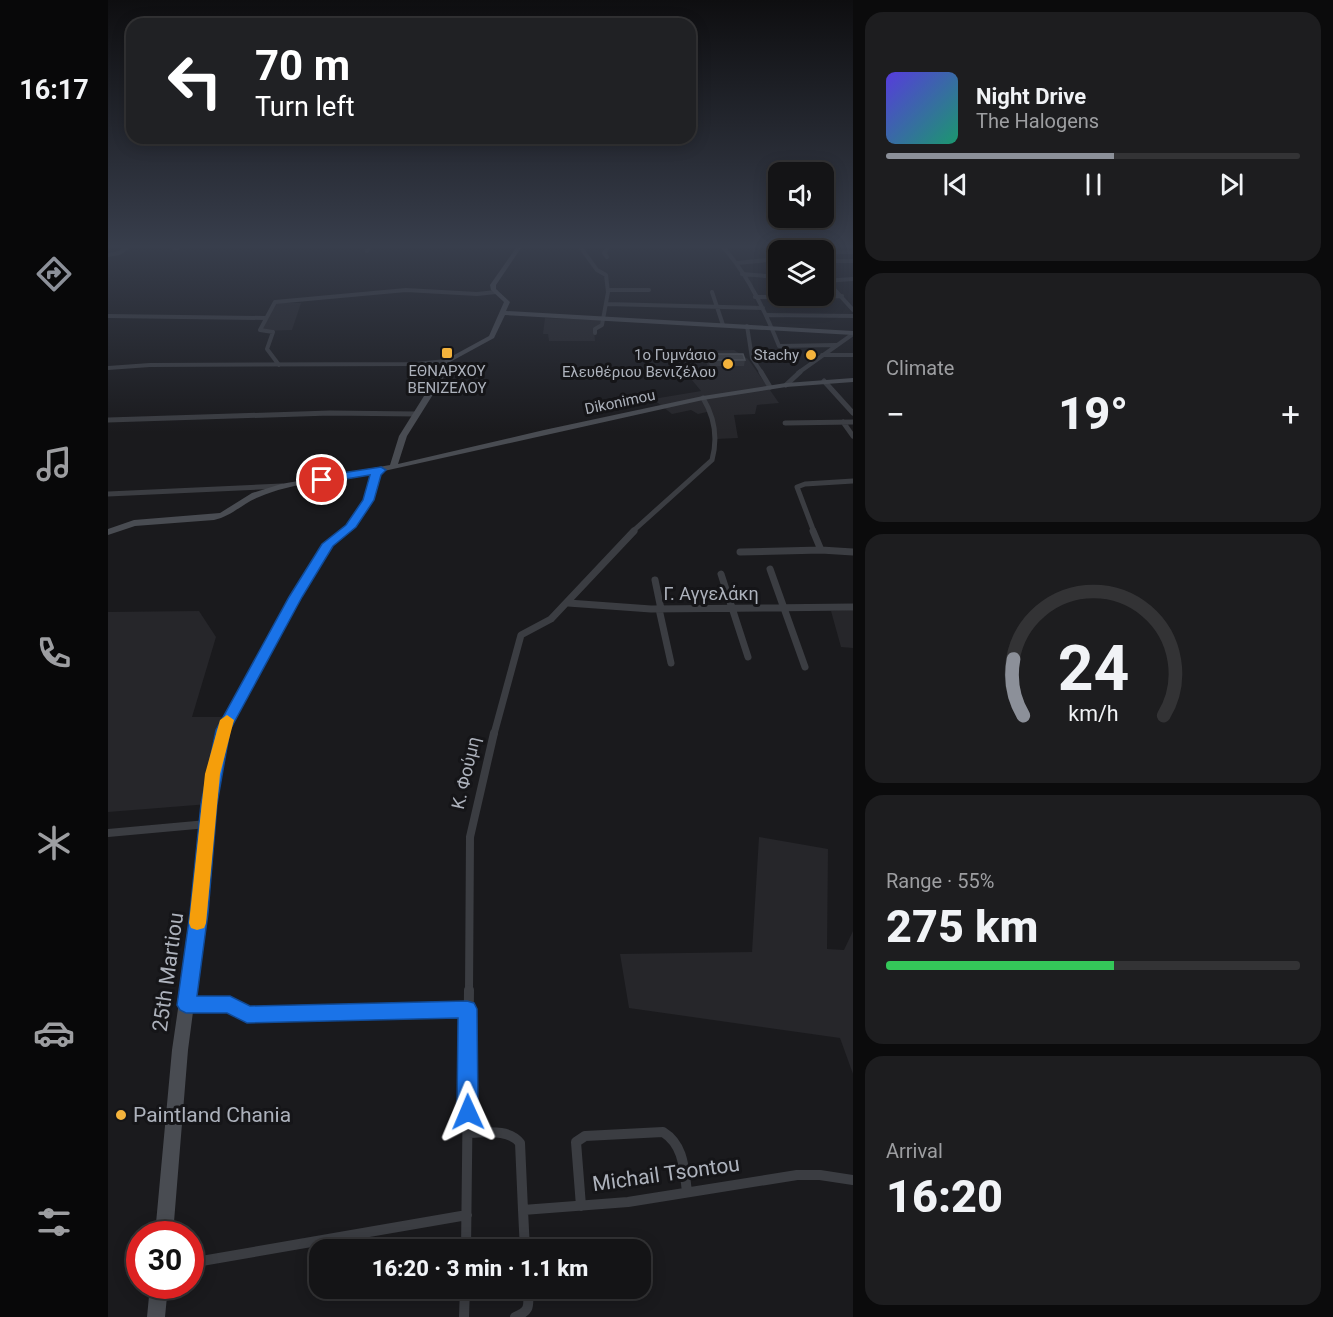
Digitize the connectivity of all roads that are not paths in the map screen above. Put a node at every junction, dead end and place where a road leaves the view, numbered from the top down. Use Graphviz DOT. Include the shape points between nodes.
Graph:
graph roads {
  1 [pos="269,309"];
  2 [pos="504,309"];
  3 [pos="606,309"];
  4 [pos="718,309"];
  5 [pos="764,309"];
  6 [pos="503,313"];
  7 [pos="767,315"];
  8 [pos="108,316"];
  9 [pos="853,316"];
  10 [pos="265,318"];
  11 [pos="603,319"];
  12 [pos="723,325"];
  13 [pos="747,326"];
  14 [pos="770,327"];
  15 [pos="595,333"];
  16 [pos="853,333"];
  17 [pos="836,345"];
  18 [pos="822,355"];
  19 [pos="853,355"];
  20 [pos="447,361"];
  21 [pos="279,364"];
  22 [pos="108,368"];
  23 [pos="853,380"];
  24 [pos="824,381"];
  25 [pos="786,385"];
  26 [pos="770,387"];
  27 [pos="703,398"];
  28 [pos="852,411"];
  29 [pos="417,414"];
  30 [pos="108,420"];
  31 [pos="843,422"];
  32 [pos="853,422"];
  33 [pos="785,423"];
  34 [pos="853,436"];
  35 [pos="395,467"];
  36 [pos="381,470"];
  37 [pos="853,482"];
  38 [pos="284,486"];
  39 [pos="108,494"];
  40 [pos="108,532"];
  41 [pos="821,550"];
  42 [pos="740,552"];
  43 [pos="853,552"];
  44 [pos="770,569"];
  45 [pos="721,574"];
  46 [pos="655,580"];
  47 [pos="568,603"];
  48 [pos="853,607"];
  49 [pos="660,609"];
  50 [pos="734,609"];
  51 [pos="784,609"];
  52 [pos="748,657"];
  53 [pos="671,663"];
  54 [pos="806,667"];
  55 [pos="207,824"];
  56 [pos="108,833"];
  57 [pos="186,1005"];
  58 [pos="467,1009"];
  59 [pos="468,1133"];
  60 [pos="853,1180"];
  61 [pos="687,1192"];
  62 [pos="581,1206"];
  63 [pos="523,1210"];
  64 [pos="467,1215"];
  65 [pos="165,1221"];
  66 [pos="466,1239"];
  67 [pos="524,1239"];
  68 [pos="204,1261"];
  69 [pos="158,1299"];
  70 [pos="465,1299"];
  71 [pos="528,1299"];
  72 [pos="156,1317"];
  73 [pos="464,1317"];
  74 [pos="515,1317"];
  1 -- 10 [label="street"];
  2 -- 6 [label="main road"];
  3 -- 11 [label="street"];
  4 -- 12 [label="street"];
  5 -- 7 [label="street"];
  6 -- 11 [label="main road"];
  6 -- 20 [label="main road" via="494,335"];
  7 -- 9 [label="street"];
  7 -- 14 [label="street"];
  8 -- 10 [label="street"];
  10 -- 21 [label="street" via="260,330 273,332 267,349"];
  11 -- 12 [label="main road"];
  11 -- 15 [label="street"];
  12 -- 13 [label="main road"];
  13 -- 14 [label="main road"];
  13 -- 26 [label="street" via="752,358"];
  14 -- 16 [label="main road"];
  14 -- 17 [label="street" via="779,346"];
  16 -- 17 [label="street"];
  17 -- 18 [label="street"];
  18 -- 19 [label="street"];
  18 -- 25 [label="street"];
  20 -- 21 [label="street"];
  20 -- 29 [label="main road"];
  21 -- 22 [label="street"];
  23 -- 24 [label="main road, Dikonimou"];
  24 -- 25 [label="main road, Dikonimou"];
  24 -- 28 [label="street"];
  25 -- 26 [label="main road, Dikonimou"];
  26 -- 27 [label="main road, Dikonimou"];
  27 -- 35 [label="main road, Dikonimou"];
  27 -- 47 [label="street, Κ. Φούμη" via="715,431 712,460 628,535"];
  29 -- 30 [label="street"];
  29 -- 35 [label="main road" via="403,436"];
  31 -- 32 [label="street"];
  31 -- 33 [label="street"];
  31 -- 34 [label="street"];
  35 -- 36 [label="main road, Dikonimou"];
  36 -- 38 [label="main road, Dikonimou"];
  36 -- 55 [label="main road, 25th Martiou" via="376,474 369,500 351,527 328,544 295,597 228,717 213,774"];
  37 -- 41 [label="street" via="799,485 797,489"];
  38 -- 39 [label="street"];
  38 -- 40 [label="main road, Dikonimou" via="255,495 223,515 134,523"];
  41 -- 42 [label="street"];
  41 -- 43 [label="street"];
  44 -- 51 [label="street"];
  45 -- 50 [label="street"];
  46 -- 49 [label="street"];
  47 -- 49 [label="street, Γ. Αγγελάκη"];
  47 -- 58 [label="street, Κ. Φούμη" via="551,619 519,638 476,803 468,873"];
  48 -- 51 [label="street, Γ. Αγγελάκη"];
  49 -- 50 [label="street, Γ. Αγγελάκη"];
  49 -- 53 [label="street"];
  50 -- 51 [label="street, Γ. Αγγελάκη"];
  50 -- 52 [label="street"];
  51 -- 54 [label="street"];
  55 -- 56 [label="street"];
  55 -- 57 [label="main road, 25th Martiou"];
  57 -- 58 [label="street" via="230,1004 247,1015"];
  57 -- 65 [label="main road, 25th Martiou"];
  58 -- 59 [label="street, Κ. Φούμη"];
  59 -- 63 [label="street" via="518,1137"];
  59 -- 64 [label="street, Κ. Φούμη"];
  60 -- 61 [label="street, Michail Tsontou" via="797,1175"];
  61 -- 62 [label="street, Michail Tsontou"];
  61 -- 62 [label="street" via="678,1145 670,1135 663,1132 585,1136 576,1142"];
  62 -- 63 [label="street, Michail Tsontou"];
  63 -- 67 [label="street"];
  64 -- 66 [label="street, Κ. Φούμη"];
  64 -- 68 [label="street"];
  69 -- 72 [label="main road"];
  70 -- 73 [label="street"];
  71 -- 74 [label="street" via="528,1309"];
}
